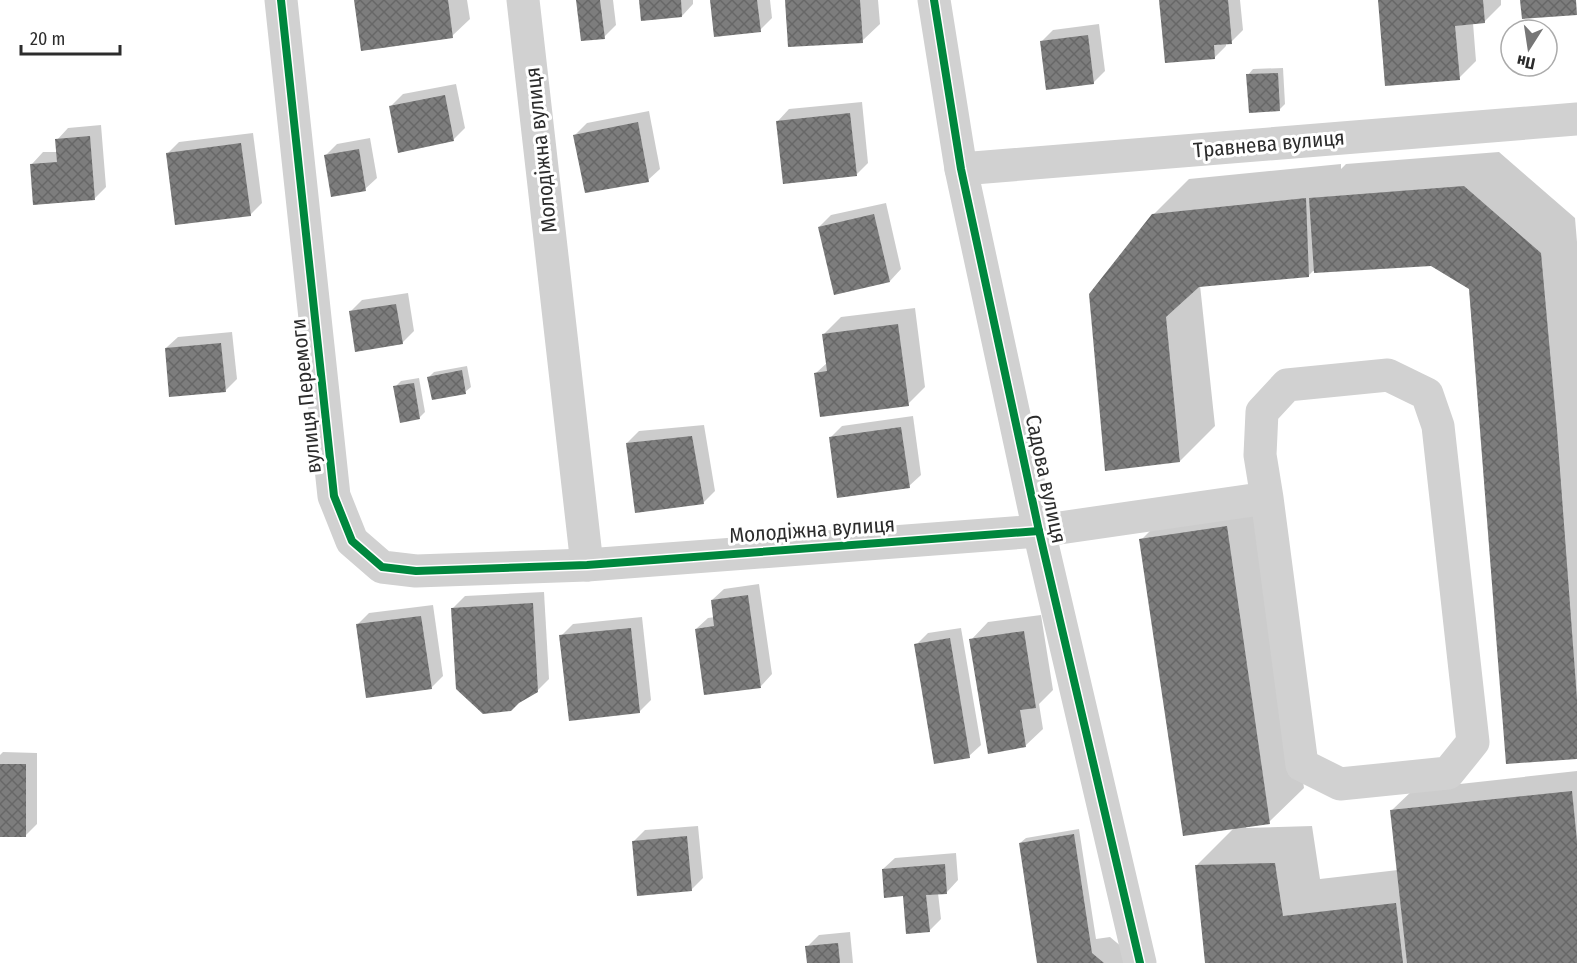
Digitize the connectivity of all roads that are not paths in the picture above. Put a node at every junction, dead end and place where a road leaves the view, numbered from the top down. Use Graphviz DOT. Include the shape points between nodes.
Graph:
graph roads {
  1 [pos="281,0"];
  2 [pos="523,0"];
  3 [pos="934,0"];
  4 [pos="1577,119"];
  5 [pos="961,170"];
  6 [pos="1267,498"];
  7 [pos="1039,531"];
  8 [pos="588,565"];
  9 [pos="1140,963"];
  1 -- 8 [label="street, вулиця Перемоги" via="334,496 352,541 382,567 416,571"];
  2 -- 8 [label="street, Молодіжна вулиця"];
  3 -- 5 [label="street, Садова вулиця"];
  4 -- 5 [label="street, Травнева вулиця"];
  5 -- 7 [label="street, Садова вулиця"];
  6 -- 6 [label="street" via="1302,765 1340,784 1448,773 1473,742 1438,426 1427,394 1388,375 1287,385 1262,412 1260,455"];
  6 -- 7 [label="street, Молодіжна вулиця"];
  7 -- 8 [label="street, Молодіжна вулиця"];
  7 -- 9 [label="street, Садова вулиця"];
}
